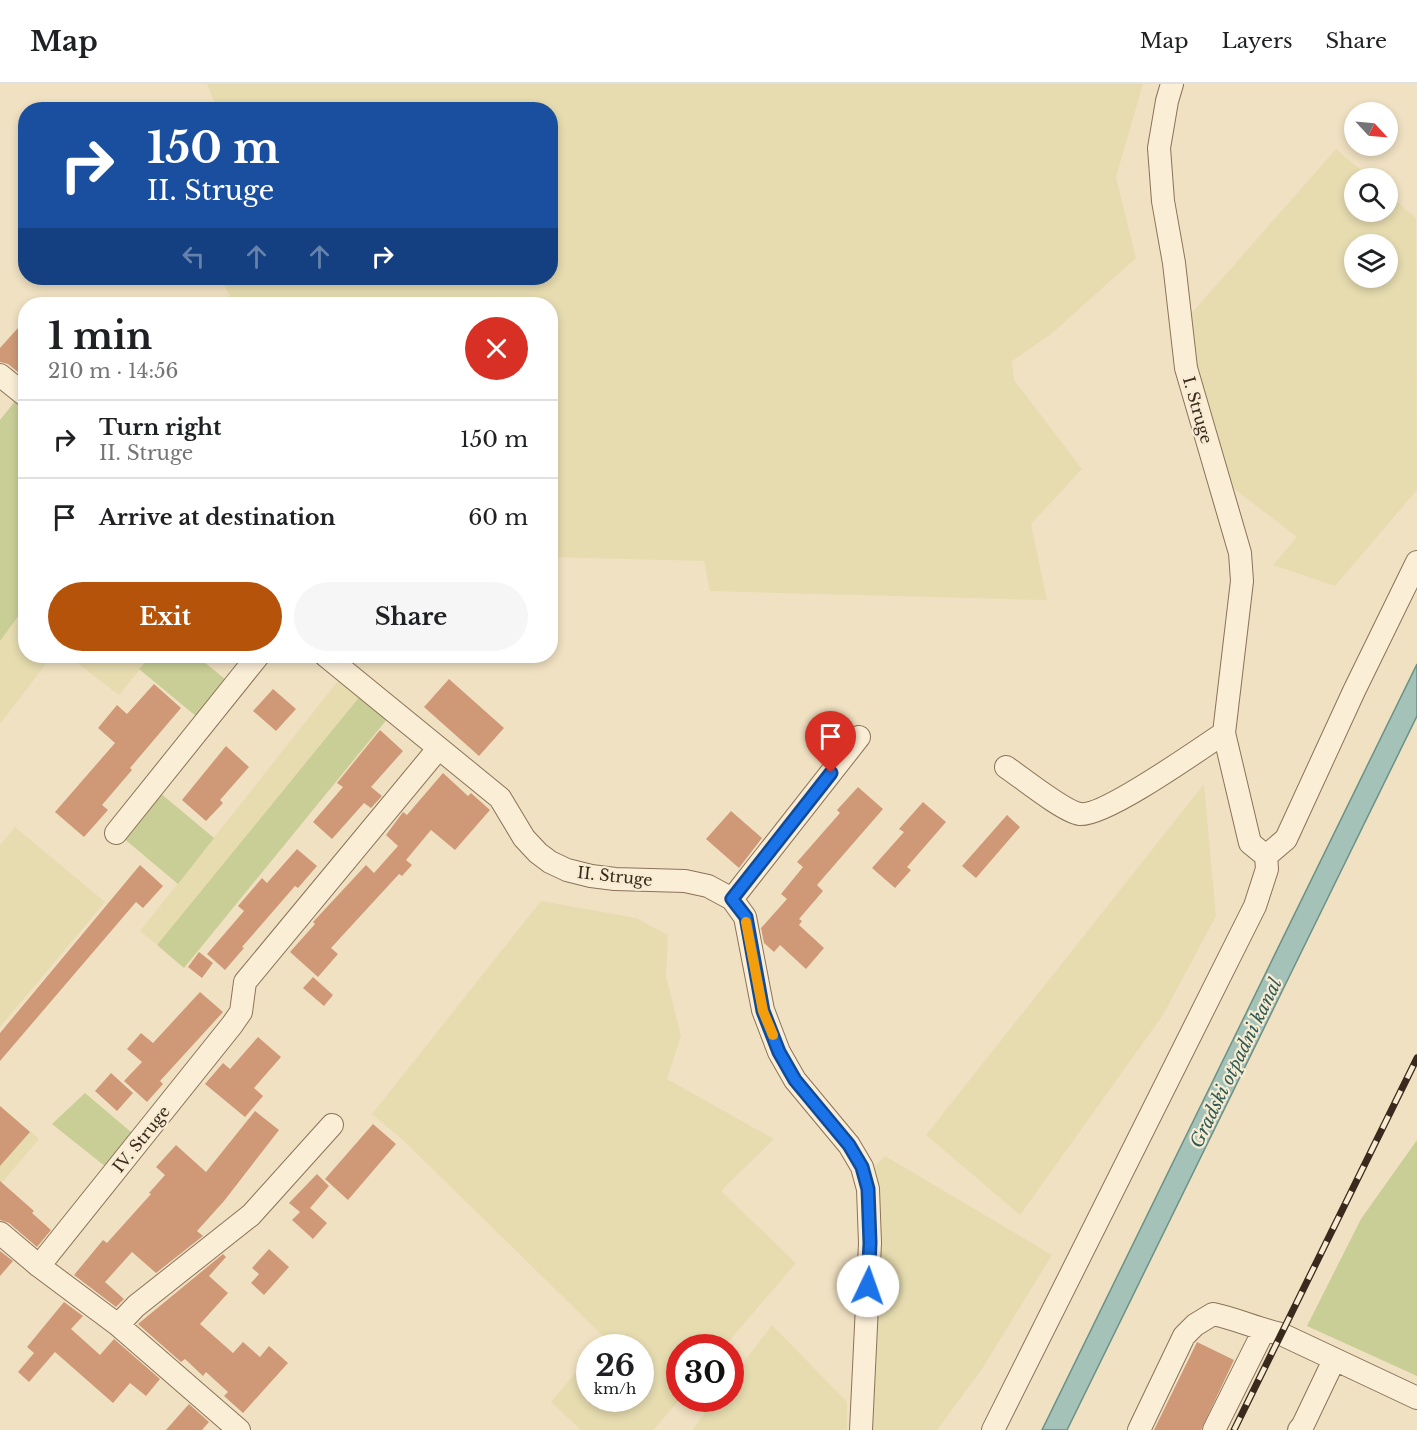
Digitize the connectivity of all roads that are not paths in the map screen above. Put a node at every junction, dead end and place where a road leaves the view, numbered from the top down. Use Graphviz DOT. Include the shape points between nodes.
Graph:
graph roads {
  1 [pos="1172,84"];
  2 [pos="0,375"];
  3 [pos="18,390"];
  4 [pos="1417,562"];
  5 [pos="252,663"];
  6 [pos="334,663"];
  7 [pos="1224,733"];
  8 [pos="859,737"];
  9 [pos="438,749"];
  10 [pos="1006,767"];
  11 [pos="116,833"];
  12 [pos="1266,856"];
  13 [pos="732,899"];
  14 [pos="333,1125"];
  15 [pos="0,1233"];
  16 [pos="39,1266"];
  17 [pos="118,1324"];
  18 [pos="1264,1330"];
  19 [pos="1334,1360"];
  20 [pos="1417,1398"];
  21 [pos="1303,1428"];
  22 [pos="239,1430"];
  23 [pos="861,1430"];
  24 [pos="993,1430"];
  25 [pos="1139,1430"];
  26 [pos="1214,1430"];
  1 -- 7 [label="street, I. Struge" via="1159,148 1186,368 1240,553 1242,581"];
  2 -- 3 [label="street"];
  4 -- 12 [label="street" via="1286,839"];
  5 -- 11 [label="street"];
  6 -- 9 [label="street, II. Struge"];
  7 -- 10 [label="street" via="1139,790 1089,813 1078,814 1066,808"];
  7 -- 12 [label="street, I. Struge" via="1250,843"];
  8 -- 13 [label="street"];
  9 -- 13 [label="street, II. Struge" via="500,798 524,838 559,866 615,879 685,881 708,886"];
  9 -- 16 [label="street, IV. Struge" via="245,982 241,1012 228,1031"];
  12 -- 24 [label="street" via="1267,869 1255,906"];
  13 -- 23 [label="street" via="746,917 763,1011 779,1052 795,1080 849,1145 862,1167 868,1189 870,1243"];
  14 -- 17 [label="street" via="251,1215"];
  15 -- 16 [label="street"];
  16 -- 17 [label="street"];
  17 -- 22 [label="street"];
  18 -- 19 [label="street" via="1281,1334"];
  18 -- 25 [label="street" via="1236,1318 1213,1314 1195,1325 1184,1336"];
  18 -- 26 [label="street"];
  19 -- 20 [label="street"];
  19 -- 21 [label="street"];
}
